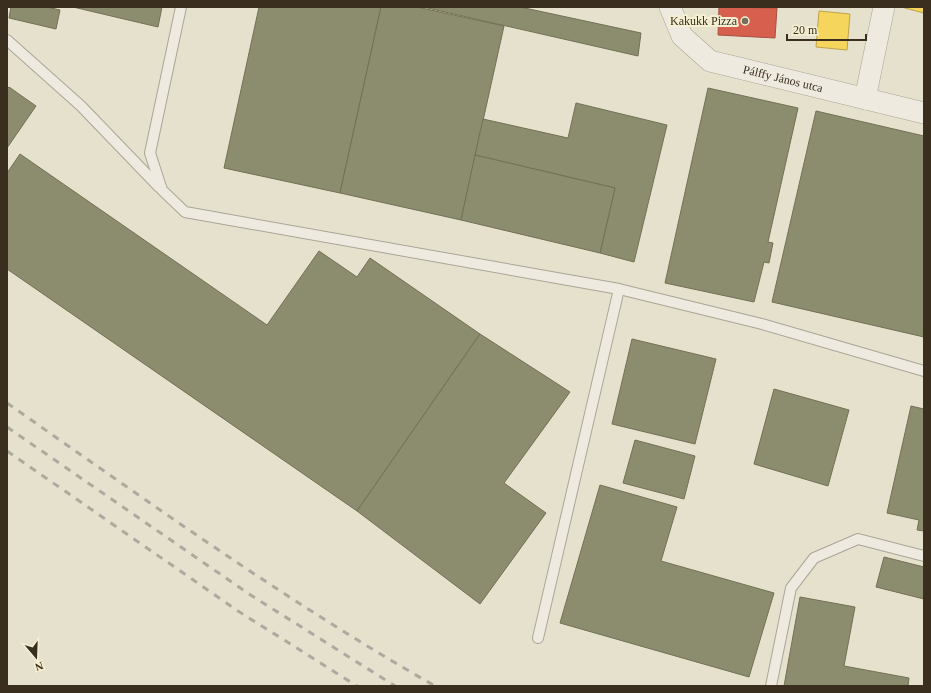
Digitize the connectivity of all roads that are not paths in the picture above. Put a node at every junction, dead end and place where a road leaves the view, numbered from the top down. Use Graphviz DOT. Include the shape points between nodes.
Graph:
graph roads {
  1 [pos="181,7"];
  2 [pos="670,7"];
  3 [pos="884,7"];
  4 [pos="7,40"];
  5 [pos="865,99"];
  6 [pos="924,113"];
  7 [pos="162,190"];
  8 [pos="620,289"];
  9 [pos="924,372"];
  10 [pos="924,556"];
  11 [pos="538,638"];
  12 [pos="771,686"];
  1 -- 7 [label="lane" via="150,153"];
  2 -- 5 [label="street, Pálffy János utca" via="682,36 710,61"];
  3 -- 5 [label="street"];
  4 -- 7 [label="lane" via="81,106"];
  5 -- 6 [label="street, Pálffy János utca"];
  7 -- 8 [label="lane" via="185,212"];
  8 -- 9 [label="lane" via="762,324"];
  8 -- 11 [label="lane"];
  10 -- 12 [label="lane" via="858,538 814,558 791,588"];
}
